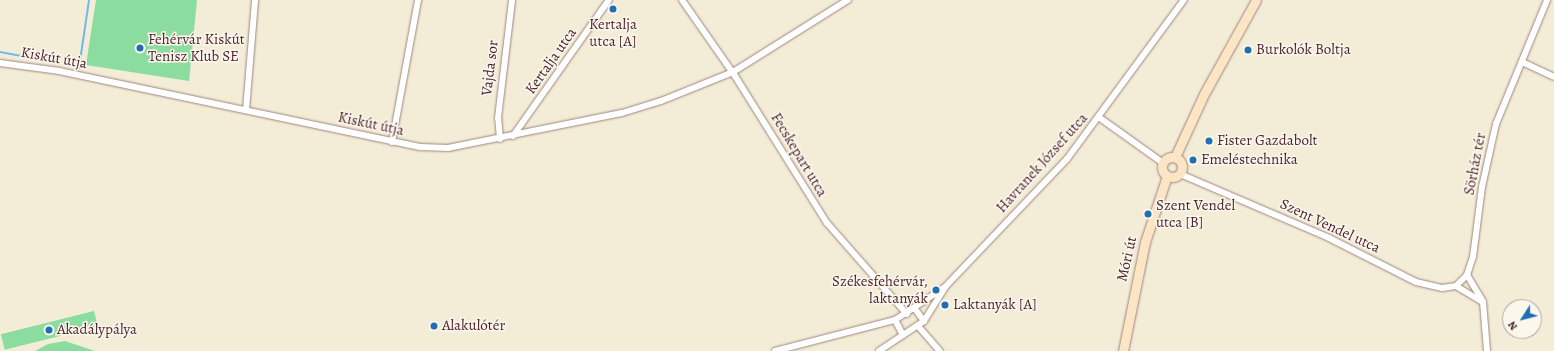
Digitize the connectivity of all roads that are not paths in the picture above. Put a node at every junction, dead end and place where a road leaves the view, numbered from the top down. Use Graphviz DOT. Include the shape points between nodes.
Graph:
graph roads {
  1 [pos="255,0"];
  2 [pos="418,0"];
  3 [pos="512,0"];
  4 [pos="610,0"];
  5 [pos="682,0"];
  6 [pos="848,0"];
  7 [pos="1184,0"];
  8 [pos="1256,0"];
  9 [pos="1547,0"];
  10 [pos="0,62"];
  11 [pos="1522,62"];
  12 [pos="732,72"];
  13 [pos="1554,77"];
  14 [pos="246,110"];
  15 [pos="1100,118"];
  16 [pos="513,136"];
  17 [pos="500,139"];
  18 [pos="392,142"];
  19 [pos="1175,157"];
  20 [pos="1163,163"];
  21 [pos="1180,174"];
  22 [pos="1168,176"];
  23 [pos="1467,275"];
  24 [pos="1456,286"];
  25 [pos="946,287"];
  26 [pos="1483,302"];
  27 [pos="915,309"];
  28 [pos="907,314"];
  29 [pos="895,320"];
  30 [pos="924,321"];
  31 [pos="918,326"];
  32 [pos="903,335"];
  33 [pos="775,351"];
  34 [pos="878,351"];
  35 [pos="940,351"];
  36 [pos="1123,351"];
  37 [pos="1487,351"];
  1 -- 14 [label="street"];
  2 -- 18 [label="street"];
  3 -- 17 [label="street, Vajda sor" via="498,118"];
  4 -- 16 [label="street, Kertalja utca"];
  5 -- 12 [label="street, Fecskepart utca"];
  6 -- 12 [label="street, Kiskút útja"];
  7 -- 15 [label="street, Havranek József utca"];
  8 -- 19 [label="main road" via="1204,94"];
  9 -- 11 [label="street, Sörház tér"];
  10 -- 14 [label="street, Kiskút útja"];
  11 -- 13 [label="street"];
  11 -- 23 [label="street, Sörház tér" via="1496,124"];
  12 -- 16 [label="street, Kiskút útja" via="647,106"];
  12 -- 28 [label="street, Fecskepart utca" via="824,219"];
  14 -- 18 [label="street, Kiskút útja"];
  15 -- 20 [label="street"];
  15 -- 25 [label="street, Havranek József utca" via="1067,158"];
  16 -- 17 [label="street, Kiskút útja"];
  17 -- 18 [label="street, Kiskút útja" via="434,148"];
  19 -- 20 [label="main road"];
  19 -- 21 [label="main road" via="1182,166"];
  20 -- 22 [label="main road"];
  21 -- 22 [label="main road"];
  21 -- 24 [label="street, Szent Vendel utca" via="1329,238 1416,282 1442,288"];
  22 -- 36 [label="main road, Móri út" via="1145,242"];
  23 -- 24 [label="street"];
  23 -- 26 [label="street"];
  24 -- 26 [label="street"];
  25 -- 27 [label="street, Havranek József utca"];
  25 -- 30 [label="street"];
  26 -- 37 [label="street"];
  27 -- 28 [label="street, Havranek József utca"];
  27 -- 30 [label="street"];
  28 -- 29 [label="street, Havranek József utca"];
  29 -- 32 [label="street"];
  29 -- 33 [label="street, Havranek József utca"];
  30 -- 31 [label="street"];
  31 -- 32 [label="street"];
  31 -- 35 [label="street"];
  32 -- 34 [label="street"];
}
